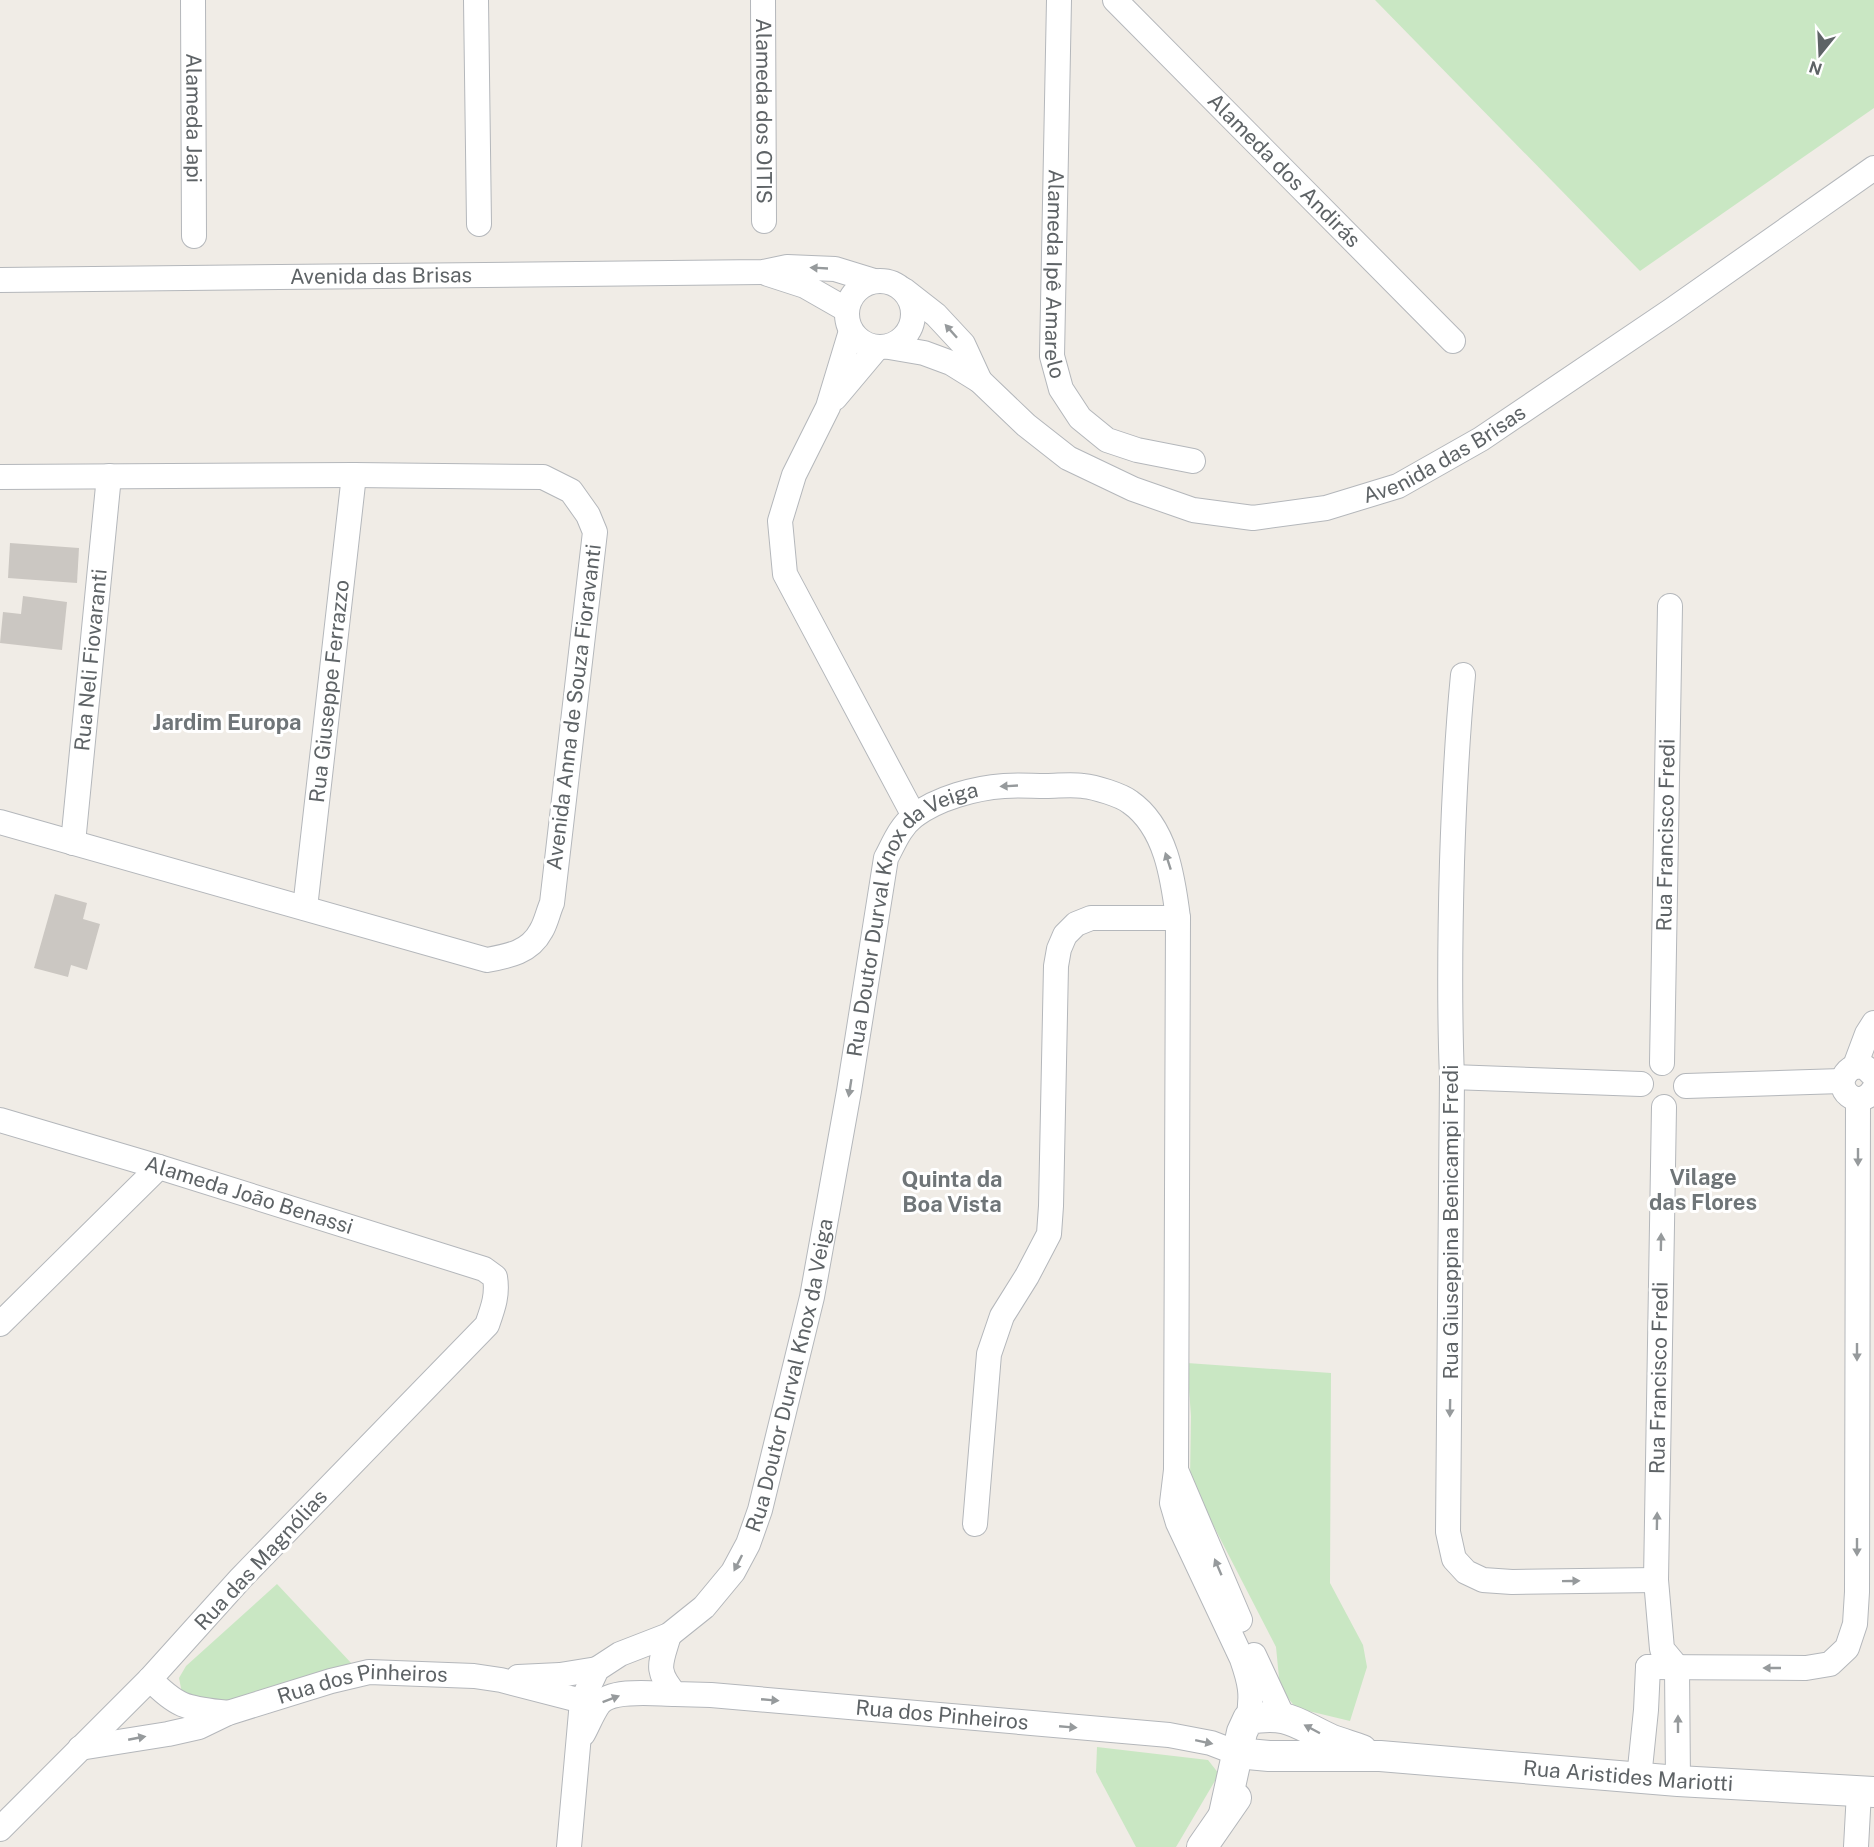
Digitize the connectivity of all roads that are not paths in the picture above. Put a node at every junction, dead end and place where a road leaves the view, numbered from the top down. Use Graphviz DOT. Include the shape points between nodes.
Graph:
graph roads {
  1 [pos="193,0"];
  2 [pos="476,0"];
  3 [pos="763,0"];
  4 [pos="1059,0"];
  5 [pos="1115,0"];
  6 [pos="1874,168"];
  7 [pos="764,221"];
  8 [pos="479,224"];
  9 [pos="194,236"];
  10 [pos="763,272"];
  11 [pos="0,279"];
  12 [pos="874,281"];
  13 [pos="904,290"];
  14 [pos="849,320"];
  15 [pos="1453,341"];
  16 [pos="883,347"];
  17 [pos="980,381"];
  18 [pos="828,407"];
  19 [pos="1193,461"];
  20 [pos="354,475"];
  21 [pos="109,476"];
  22 [pos="0,477"];
  23 [pos="1670,606"];
  24 [pos="1463,675"];
  25 [pos="914,816"];
  26 [pos="0,822"];
  27 [pos="73,843"];
  28 [pos="305,908"];
  29 [pos="1178,918"];
  30 [pos="1874,1023"];
  31 [pos="1662,1063"];
  32 [pos="1452,1077"];
  33 [pos="1864,1080"];
  34 [pos="1641,1084"];
  35 [pos="1686,1086"];
  36 [pos="1664,1107"];
  37 [pos="0,1120"];
  38 [pos="159,1167"];
  39 [pos="495,1277"];
  40 [pos="0,1324"];
  41 [pos="1176,1470"];
  42 [pos="975,1524"];
  43 [pos="1656,1580"];
  44 [pos="669,1635"];
  45 [pos="1663,1661"];
  46 [pos="597,1669"];
  47 [pos="150,1679"];
  48 [pos="501,1680"];
  49 [pos="675,1694"];
  50 [pos="582,1701"];
  51 [pos="228,1713"];
  52 [pos="1283,1717"];
  53 [pos="1248,1719"];
  54 [pos="578,1744"];
  55 [pos="80,1748"];
  56 [pos="1237,1753"];
  57 [pos="1269,1756"];
  58 [pos="1380,1756"];
  59 [pos="1639,1778"];
  60 [pos="1678,1781"];
  61 [pos="1867,1792"];
  62 [pos="1224,1814"];
  63 [pos="0,1829"];
  64 [pos="570,1847"];
  65 [pos="1202,1847"];
  66 [pos="1856,1847"];
  1 -- 9 [label="street, Alameda Japi"];
  2 -- 8 [label="street"];
  3 -- 7 [label="street, Alameda dos OITIS"];
  4 -- 19 [label="street, Alameda Ipê Amarelo" via="1052,356 1061,390 1080,418 1107,440"];
  5 -- 15 [label="street, Alameda dos Andirás"];
  6 -- 17 [label="street, Avenida das Brisas" via="1481,440 1398,486 1326,508 1253,518 1193,510 1133,489 1068,458"];
  10 -- 11 [label="street, Avenida das Brisas"];
  12 -- 10 [label="street, Avenida das Brisas, one-way" via="835,269 787,267"];
  10 -- 14 [label="street, Avenida das Brisas" via="805,286"];
  12 -- 13 [label="street" via="895,284"];
  12 -- 14 [label="street" via="856,291 850,300"];
  13 -- 16 [label="street" via="914,311 913,323 900,342"];
  17 -- 13 [label="street, Avenida das Brisas, one-way" via="963,344 936,315"];
  14 -- 16 [label="street" via="857,339 866,345"];
  14 -- 18 [label="street"];
  16 -- 17 [label="street, Avenida das Brisas" via="924,353 951,363"];
  16 -- 18 [label="street"];
  18 -- 25 [label="street" via="794,475 780,521 785,574"];
  20 -- 21 [label="street, Avenida Anna de Souza Fioravanti"];
  20 -- 28 [label="street, Rua Giuseppe Ferrazzo"];
  20 -- 28 [label="street, Avenida Anna de Souza Fioravanti" via="543,477 571,490 595,532 552,903 541,932 530,946 512,956 487,960"];
  21 -- 22 [label="street, Avenida Anna de Souza Fioravanti"];
  21 -- 27 [label="street, Rua Neli Fiovaranti"];
  23 -- 31 [label="street, Rua Francisco Fredi"];
  24 -- 32 [label="street, Rua Giuseppina Benicampi Fredi" via="1452,862"];
  29 -- 25 [label="street, Rua Doutor Durval Knox da Veiga, one-way" via="1173,877 1163,846 1148,820 1130,802 1112,794 1083,786 1004,786 963,793"];
  25 -- 44 [label="street, Rua Doutor Durval Knox da Veiga, one-way" via="902,828 886,858 812,1297 760,1510 733,1572 705,1607"];
  26 -- 27 [label="street, Avenida Anna de Souza Fioravanti"];
  27 -- 28 [label="street, Avenida Anna de Souza Fioravanti"];
  29 -- 41 [label="street, Rua Doutor Durval Knox da Veiga"];
  29 -- 42 [label="street" via="1091,918 1076,924 1059,949 1049,1234 1002,1316 989,1354"];
  30 -- 33 [label="street" via="1867,1034"];
  31 -- 34 [label="street" via="1650,1068"];
  31 -- 35 [label="street" via="1679,1069"];
  32 -- 34 [label="street"];
  32 -- 43 [label="street, Rua Giuseppina Benicampi Fredi, one-way" via="1448,1532 1454,1559 1466,1572 1483,1580"];
  33 -- 35 [label="street"];
  33 -- 45 [label="street, one-way" via="1855,1624 1846,1648 1830,1664 1806,1668"];
  34 -- 36 [label="street" via="1648,1101"];
  35 -- 36 [label="street" via="1678,1103"];
  43 -- 36 [label="street, Rua Francisco Fredi, one-way"];
  37 -- 38 [label="street, Alameda João Benassi"];
  38 -- 39 [label="street, Alameda João Benassi" via="484,1269"];
  38 -- 40 [label="street"];
  39 -- 47 [label="street, Rua das Magnólias" via="495,1304 487,1325 241,1578"];
  52 -- 41 [label="street, Rua Doutor Durval Knox da Veiga, one-way"];
  41 -- 53 [label="street, Rua Doutor Durval Knox da Veiga" via="1172,1503 1242,1659 1250,1682 1252,1702"];
  43 -- 45 [label="street, Rua Francisco Fredi"];
  44 -- 46 [label="street, Rua dos Pinheiros" via="620,1654"];
  44 -- 49 [label="street" via="660,1665 663,1681"];
  45 -- 59 [label="street" via="1646,1710"];
  60 -- 45 [label="street, one-way"];
  46 -- 48 [label="street, Rua dos Pinheiros"];
  46 -- 50 [label="street"];
  47 -- 51 [label="street, Rua dos Pinheiros" via="176,1703 190,1709"];
  47 -- 55 [label="street, Rua das Magnólias"];
  48 -- 50 [label="street, Rua dos Pinheiros"];
  48 -- 51 [label="street, Rua dos Pinheiros" via="369,1672"];
  54 -- 49 [label="street, Rua dos Pinheiros, one-way" via="599,1704 606,1699 628,1693"];
  49 -- 56 [label="street, Rua dos Pinheiros, one-way" via="1169,1736 1211,1743"];
  50 -- 54 [label="street"];
  55 -- 51 [label="street, Rua dos Pinheiros, one-way" via="200,1727"];
  52 -- 53 [label="street"];
  52 -- 57 [label="street" via="1281,1735"];
  58 -- 52 [label="street, Rua Aristides Mariotti, one-way"];
  53 -- 56 [label="street"];
  54 -- 64 [label="street"];
  55 -- 63 [label="street, Rua das Magnólias"];
  56 -- 57 [label="street, Rua Aristides Mariotti"];
  56 -- 62 [label="street"];
  57 -- 58 [label="street, Rua Aristides Mariotti"];
  57 -- 62 [label="street"];
  58 -- 59 [label="street, Rua Aristides Mariotti"];
  59 -- 60 [label="street, Rua Aristides Mariotti"];
  60 -- 61 [label="street, Rua Aristides Mariotti"];
  61 -- 66 [label="street"];
  62 -- 65 [label="street"];
}
